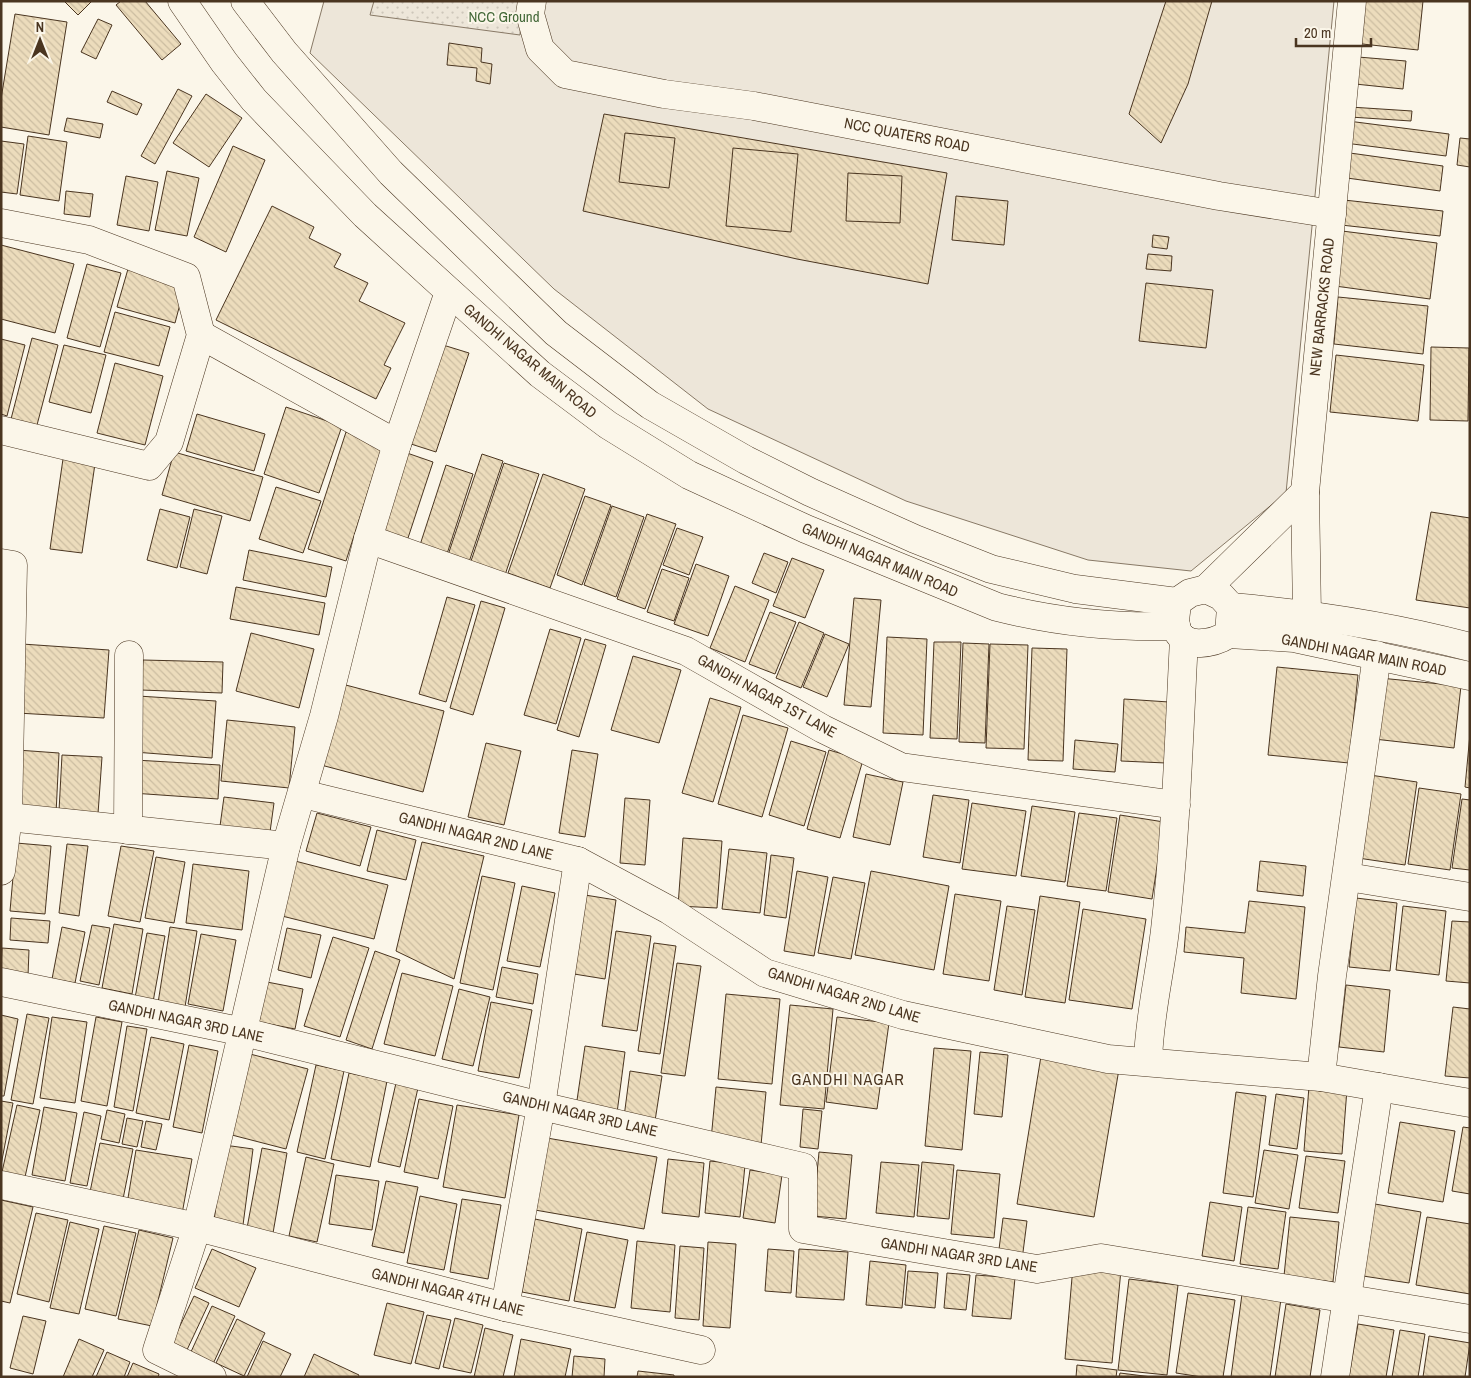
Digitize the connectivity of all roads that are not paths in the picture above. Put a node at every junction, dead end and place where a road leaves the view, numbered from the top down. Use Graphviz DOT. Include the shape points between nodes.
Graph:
graph roads {
  1 [pos="182,1"];
  2 [pos="532,1"];
  3 [pos="1352,1"];
  4 [pos="246,2"];
  5 [pos="1332,214"];
  6 [pos="1,223"];
  7 [pos="449,292"];
  8 [pos="201,335"];
  9 [pos="1,430"];
  10 [pos="397,444"];
  11 [pos="1305,492"];
  12 [pos="368,539"];
  13 [pos="1,562"];
  14 [pos="1206,589"];
  15 [pos="1231,607"];
  16 [pos="1307,614"];
  17 [pos="1179,622"];
  18 [pos="1228,634"];
  19 [pos="1470,647"];
  20 [pos="129,655"];
  21 [pos="1376,655"];
  22 [pos="1470,676"];
  23 [pos="5,738"];
  24 [pos="303,794"];
  25 [pos="1176,805"];
  26 [pos="8,816"];
  27 [pos="128,830"];
  28 [pos="286,846"];
  29 [pos="578,861"];
  30 [pos="1,871"];
  31 [pos="1348,877"];
  32 [pos="1470,897"];
  33 [pos="1,982"];
  34 [pos="244,1032"];
  35 [pos="1148,1062"];
  36 [pos="1321,1077"];
  37 [pos="1378,1087"];
  38 [pos="1470,1103"];
  39 [pos="541,1106"];
  40 [pos="1,1184"];
  41 [pos="197,1227"];
  42 [pos="1347,1298"];
  43 [pos="505,1307"];
  44 [pos="1470,1319"];
  45 [pos="701,1350"];
  46 [pos="212,1377"];
  47 [pos="1335,1377"];
  1 -- 7 [label="street, GANDHI NAGAR MAIN ROAD" via="254,100 365,215"];
  2 -- 5 [label="street, NCC QUATERS ROAD" via="530,14 540,50 565,74 664,94 754,106 1219,196"];
  3 -- 5 [label="street, NEW BARRACKS ROAD"];
  4 -- 17 [label="street" via="284,52 391,172 556,334 650,404 746,460 810,492 969,561 1075,589"];
  5 -- 11 [label="street, NEW BARRACKS ROAD"];
  6 -- 8 [label="street" via="89,240 186,277"];
  7 -- 10 [label="street"];
  7 -- 17 [label="street, GANDHI NAGAR MAIN ROAD" via="540,374 608,425 689,475 797,525 964,595 1006,609 1075,623 1137,627"];
  8 -- 9 [label="street" via="169,442 148,466"];
  8 -- 10 [label="street"];
  10 -- 12 [label="street"];
  11 -- 14 [label="street"];
  11 -- 16 [label="street, NEW BARRACKS ROAD"];
  12 -- 24 [label="street"];
  12 -- 25 [label="street, GANDHI NAGAR 1ST LANE" via="686,651 823,729 901,767"];
  13 -- 23 [label="street" via="13,565"];
  14 -- 15 [label="street" via="1221,596"];
  14 -- 17 [label="street" via="1190,593"];
  15 -- 16 [label="street, GANDHI NAGAR MAIN ROAD"];
  15 -- 18 [label="street"];
  16 -- 19 [label="street, GANDHI NAGAR MAIN ROAD"];
  17 -- 18 [label="street" via="1199,644 1216,642"];
  17 -- 25 [label="street"];
  18 -- 21 [label="street, GANDHI NAGAR MAIN ROAD" via="1294,638"];
  20 -- 27 [label="street"];
  21 -- 22 [label="street, GANDHI NAGAR MAIN ROAD"];
  21 -- 31 [label="street"];
  23 -- 26 [label="street"];
  24 -- 28 [label="street"];
  24 -- 29 [label="street, GANDHI NAGAR 2ND LANE"];
  25 -- 35 [label="street" via="1165,931 1149,1030"];
  26 -- 27 [label="street"];
  26 -- 30 [label="street"];
  27 -- 28 [label="street"];
  28 -- 34 [label="street"];
  29 -- 35 [label="street, GANDHI NAGAR 2ND LANE" via="669,910 765,973 903,1015 1108,1059"];
  29 -- 39 [label="street"];
  31 -- 32 [label="street"];
  31 -- 36 [label="street" via="1332,976"];
  33 -- 34 [label="street, GANDHI NAGAR 3RD LANE"];
  34 -- 39 [label="street, GANDHI NAGAR 3RD LANE"];
  34 -- 41 [label="street"];
  35 -- 36 [label="street, GANDHI NAGAR 2ND LANE"];
  36 -- 37 [label="street, GANDHI NAGAR 2ND LANE"];
  37 -- 38 [label="street, GANDHI NAGAR 2ND LANE"];
  37 -- 42 [label="street"];
  39 -- 42 [label="street, GANDHI NAGAR 3RD LANE" via="803,1167 803,1229 1037,1269 1101,1258"];
  39 -- 43 [label="street"];
  40 -- 41 [label="street, GANDHI NAGAR 4TH LANE"];
  41 -- 43 [label="street, GANDHI NAGAR 4TH LANE"];
  41 -- 46 [label="street" via="157,1350"];
  42 -- 44 [label="street"];
  42 -- 47 [label="street"];
  43 -- 45 [label="street, GANDHI NAGAR 4TH LANE"];
}
